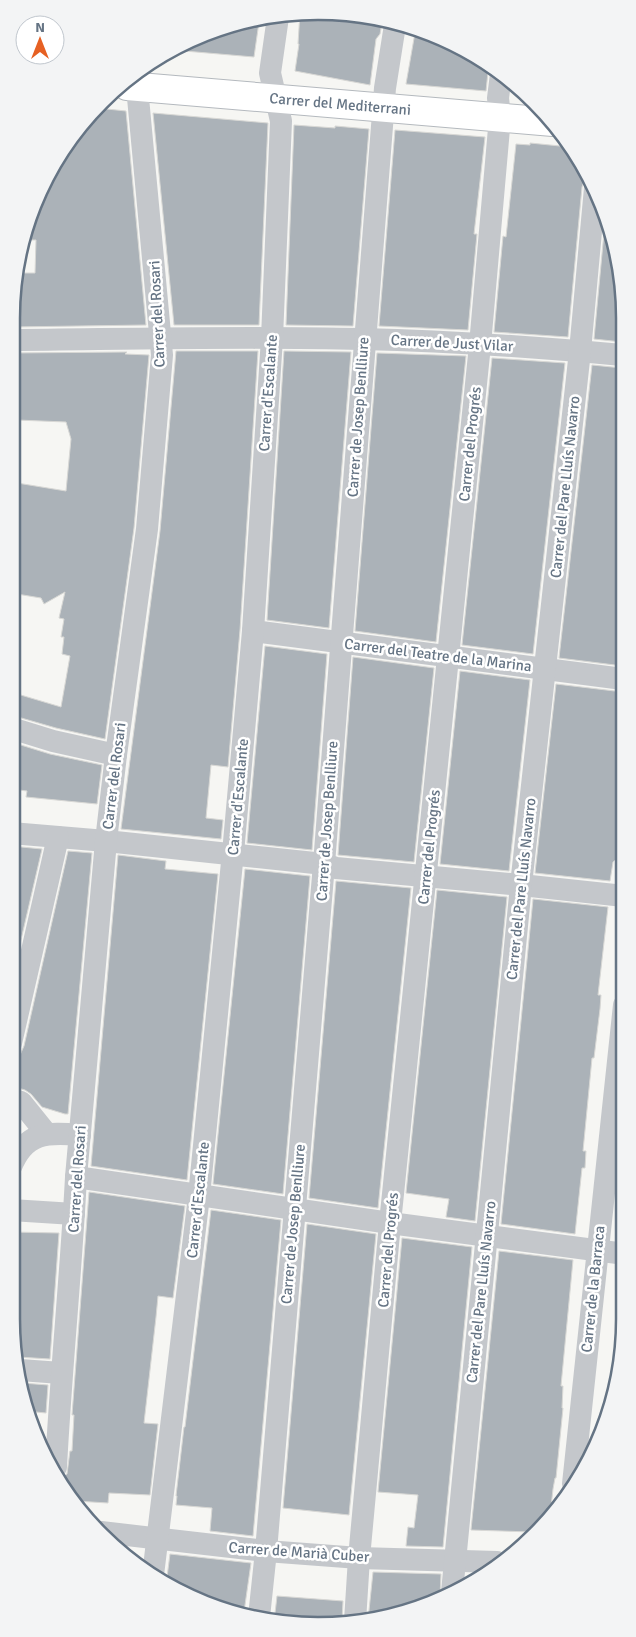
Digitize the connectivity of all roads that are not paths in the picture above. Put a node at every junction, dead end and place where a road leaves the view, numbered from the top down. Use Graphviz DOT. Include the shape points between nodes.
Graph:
graph roads {
  1 [pos="277,23"];
  2 [pos="394,30"];
  3 [pos="500,83"];
  4 [pos="132,86"];
  5 [pos="275,98"];
  6 [pos="383,107"];
  7 [pos="500,117"];
  8 [pos="541,121"];
  9 [pos="593,205"];
  10 [pos="272,338"];
  11 [pos="162,339"];
  12 [pos="364,339"];
  13 [pos="20,340"];
  14 [pos="480,345"];
  15 [pos="580,351"];
  16 [pos="616,354"];
  17 [pos="253,631"];
  18 [pos="341,642"];
  19 [pos="448,656"];
  20 [pos="545,669"];
  21 [pos="616,678"];
  22 [pos="20,731"];
  23 [pos="116,755"];
  24 [pos="20,834"];
  25 [pos="58,837"];
  26 [pos="106,841"];
  27 [pos="233,854"];
  28 [pos="324,864"];
  29 [pos="426,877"];
  30 [pos="521,885"];
  31 [pos="616,895"];
  32 [pos="20,987"];
  33 [pos="616,1078"];
  34 [pos="20,1104"];
  35 [pos="46,1133"];
  36 [pos="80,1135"];
  37 [pos="20,1152"];
  38 [pos="76,1177"];
  39 [pos="199,1196"];
  40 [pos="295,1210"];
  41 [pos="20,1211"];
  42 [pos="74,1214"];
  43 [pos="390,1223"];
  44 [pos="487,1236"];
  45 [pos="597,1251"];
  46 [pos="616,1253"];
  47 [pos="25,1370"];
  48 [pos="61,1373"];
  49 [pos="56,1461"];
  50 [pos="574,1471"];
  51 [pos="111,1533"];
  52 [pos="158,1540"];
  53 [pos="266,1551"];
  54 [pos="359,1558"];
  55 [pos="455,1560"];
  56 [pos="491,1562"];
  57 [pos="154,1568"];
  58 [pos="453,1585"];
  59 [pos="259,1611"];
  60 [pos="355,1614"];
  1 -- 5 [label="street, Carrer d'Escalante" via="270,73"];
  2 -- 6 [label="street, Carrer de Josep Benlliure"];
  3 -- 7 [label="street, Carrer del Progrés"];
  4 -- 5 [label="street, Carrer del Mediterrani"];
  4 -- 11 [label="street, Carrer del Rosari"];
  5 -- 6 [label="street, Carrer del Mediterrani"];
  5 -- 10 [label="street, Carrer d'Escalante" via="281,121"];
  6 -- 7 [label="street, Carrer del Mediterrani"];
  6 -- 12 [label="street, Carrer de Josep Benlliure"];
  7 -- 8 [label="street, Carrer del Mediterrani"];
  7 -- 14 [label="street, Carrer del Progrés"];
  9 -- 15 [label="street, Carrer del Pare Lluís Navarro"];
  10 -- 11 [label="street, Carrer de Just Vilar"];
  10 -- 12 [label="street, Carrer de Just Vilar"];
  10 -- 17 [label="street, Carrer d'Escalante"];
  11 -- 13 [label="street, Carrer de Just Vilar"];
  11 -- 23 [label="street, Carrer del Rosari" via="147,529"];
  12 -- 14 [label="street, Carrer de Just Vilar"];
  12 -- 18 [label="street, Carrer de Josep Benlliure"];
  14 -- 15 [label="street, Carrer de Just Vilar"];
  14 -- 19 [label="street, Carrer del Progrés"];
  15 -- 16 [label="street, Carrer de Just Vilar"];
  15 -- 20 [label="street, Carrer del Pare Lluís Navarro"];
  17 -- 18 [label="street, Carrer del Teatre de la Marina"];
  17 -- 27 [label="street, Carrer d'Escalante"];
  18 -- 19 [label="street, Carrer del Teatre de la Marina"];
  18 -- 28 [label="street, Carrer de Josep Benlliure"];
  19 -- 20 [label="street, Carrer del Teatre de la Marina"];
  19 -- 29 [label="street, Carrer del Progrés"];
  20 -- 21 [label="street, Carrer del Teatre de la Marina"];
  20 -- 30 [label="street, Carrer del Pare Lluís Navarro"];
  22 -- 23 [label="street"];
  23 -- 26 [label="street, Carrer del Rosari"];
  24 -- 25 [label="street"];
  25 -- 26 [label="street"];
  25 -- 32 [label="street"];
  26 -- 27 [label="street"];
  26 -- 36 [label="street, Carrer del Rosari"];
  27 -- 28 [label="street"];
  27 -- 39 [label="street, Carrer d'Escalante"];
  28 -- 29 [label="street"];
  28 -- 40 [label="street, Carrer de Josep Benlliure"];
  29 -- 30 [label="street"];
  29 -- 43 [label="street, Carrer del Progrés"];
  30 -- 31 [label="street"];
  30 -- 44 [label="street, Carrer del Pare Lluís Navarro"];
  33 -- 45 [label="street, Carrer de la Barraca"];
  34 -- 35 [label="street"];
  35 -- 36 [label="street"];
  35 -- 37 [label="street" via="24,1146"];
  36 -- 38 [label="street, Carrer del Rosari"];
  38 -- 39 [label="street"];
  38 -- 42 [label="street, Carrer del Rosari"];
  39 -- 40 [label="street"];
  39 -- 52 [label="street, Carrer d'Escalante"];
  40 -- 43 [label="street"];
  40 -- 53 [label="street, Carrer de Josep Benlliure"];
  41 -- 42 [label="street"];
  42 -- 48 [label="street, Carrer del Rosari"];
  43 -- 44 [label="street"];
  43 -- 54 [label="street, Carrer del Progrés"];
  44 -- 45 [label="street"];
  44 -- 55 [label="street, Carrer del Pare Lluís Navarro"];
  45 -- 46 [label="street"];
  45 -- 50 [label="street, Carrer de la Barraca"];
  47 -- 48 [label="street"];
  48 -- 49 [label="street, Carrer del Rosari"];
  51 -- 52 [label="street, Carrer de Marià Cuber"];
  52 -- 53 [label="street, Carrer de Marià Cuber"];
  52 -- 57 [label="street, Carrer d'Escalante"];
  53 -- 54 [label="street, Carrer de Marià Cuber"];
  53 -- 59 [label="street, Carrer de Josep Benlliure"];
  54 -- 55 [label="street, Carrer de Marià Cuber"];
  54 -- 60 [label="street, Carrer del Progrés"];
  55 -- 56 [label="street, Carrer de Marià Cuber"];
  55 -- 58 [label="street, Carrer del Pare Lluís Navarro"];
}
